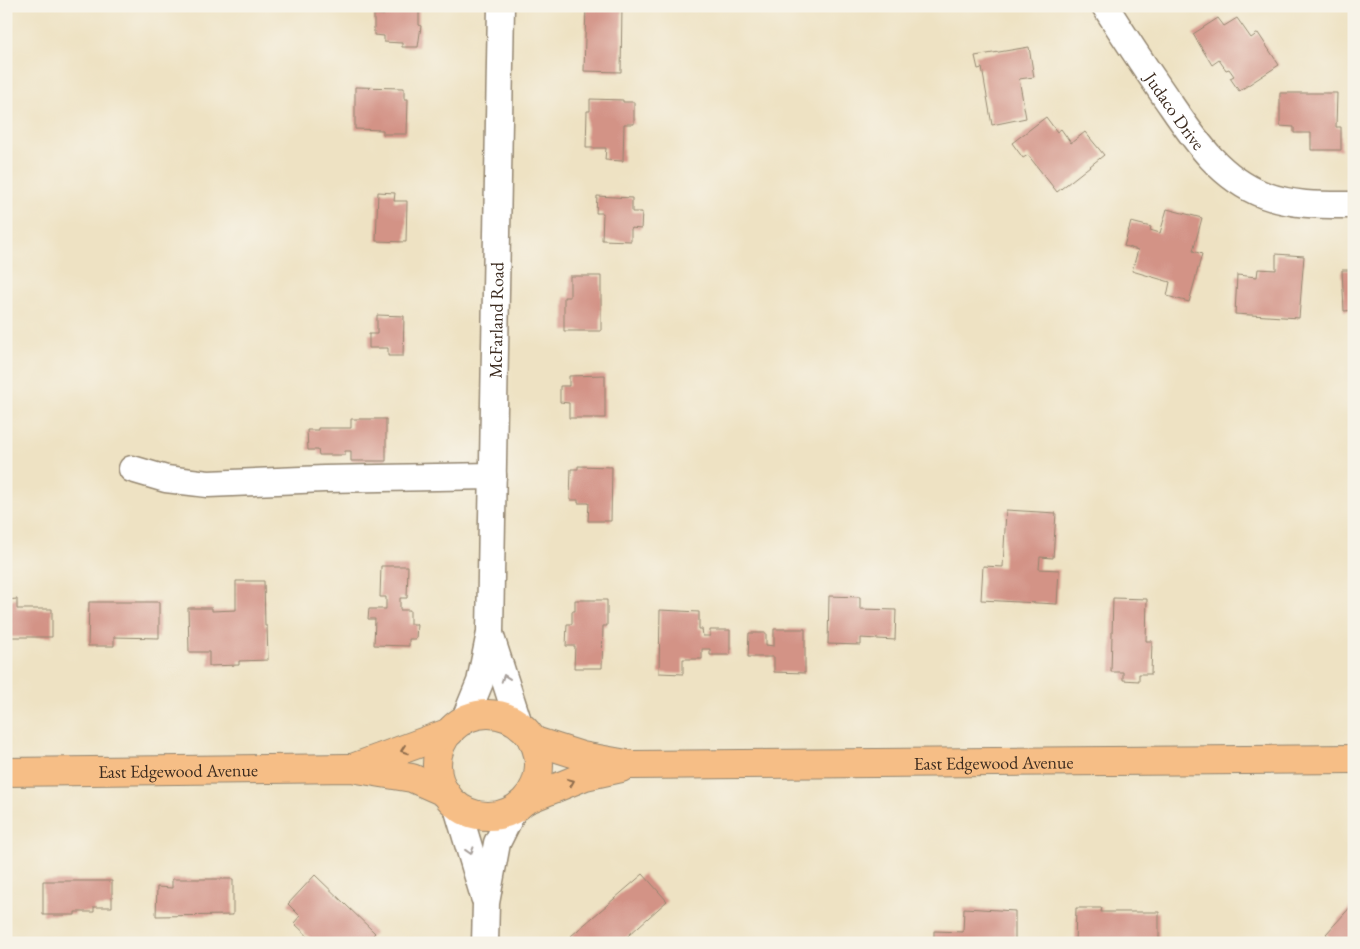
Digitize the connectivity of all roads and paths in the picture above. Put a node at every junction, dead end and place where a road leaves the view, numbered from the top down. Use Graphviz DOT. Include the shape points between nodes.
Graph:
graph roads {
  1 [pos="502,6"];
  2 [pos="1105,6"];
  3 [pos="1354,205"];
  4 [pos="132,469"];
  5 [pos="493,476"];
  6 [pos="490,633"];
  7 [pos="457,726"];
  8 [pos="526,732"];
  9 [pos="1354,759"];
  10 [pos="632,765"];
  11 [pos="350,768"];
  12 [pos="6,772"];
  13 [pos="451,799"];
  14 [pos="520,805"];
  15 [pos="486,903"];
  16 [pos="485,943"];
  1 -- 5 [label="street, McFarland Road"];
  2 -- 3 [label="street, Judaco Drive" via="1206,153 1231,177 1282,201 1304,205"];
  4 -- 5 [label="street" via="166,479 208,484"];
  5 -- 6 [label="street, McFarland Road"];
  6 -- 7 [label="street, McFarland Road" via="480,682"];
  8 -- 6 [label="street, McFarland Road, one-way"];
  7 -- 8 [label="main road, East Edgewood Avenue" via="475,716 498,715 509,718"];
  7 -- 11 [label="main road, East Edgewood Avenue, one-way"];
  7 -- 13 [label="main road" via="442,743 438,756 440,782"];
  8 -- 10 [label="main road, East Edgewood Avenue" via="582,756"];
  8 -- 14 [label="main road" via="537,749 539,771 537,782"];
  9 -- 10 [label="main road, East Edgewood Avenue"];
  14 -- 10 [label="main road, East Edgewood Avenue, one-way" via="585,776"];
  11 -- 12 [label="main road, East Edgewood Avenue"];
  11 -- 13 [label="main road, East Edgewood Avenue" via="412,778"];
  13 -- 14 [label="main road, East Edgewood Avenue" via="466,811 490,816"];
  13 -- 15 [label="street, one-way"];
  14 -- 15 [label="street" via="497,843"];
  15 -- 16 [label="street"];
}
